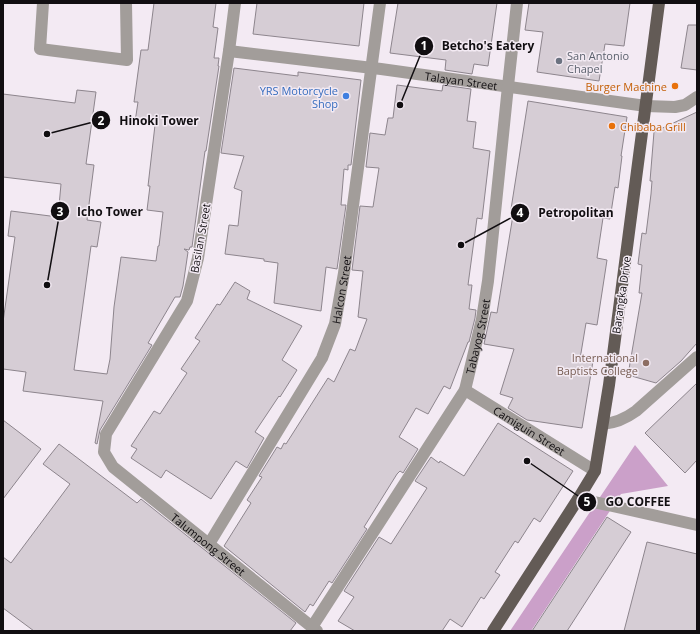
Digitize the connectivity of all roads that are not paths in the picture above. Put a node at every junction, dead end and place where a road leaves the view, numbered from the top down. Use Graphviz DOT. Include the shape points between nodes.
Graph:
graph roads {
  1 [pos="44,3"];
  2 [pos="126,3"];
  3 [pos="235,3"];
  4 [pos="380,3"];
  5 [pos="517,3"];
  6 [pos="659,3"];
  7 [pos="229,51"];
  8 [pos="371,68"];
  9 [pos="508,86"];
  10 [pos="697,97"];
  11 [pos="646,106"];
  12 [pos="697,357"];
  13 [pos="465,390"];
  14 [pos="603,424"];
  15 [pos="104,452"];
  16 [pos="594,471"];
  17 [pos="578,499"];
  18 [pos="697,525"];
  19 [pos="209,544"];
  20 [pos="315,629"];
  21 [pos="493,631"];
  1 -- 2 [label="street" via="40,49 127,60"];
  3 -- 7 [label="street, Basilan Street"];
  4 -- 8 [label="street, Halcon Street"];
  5 -- 9 [label="street, Tabayog Street"];
  6 -- 11 [label="main road, Barangka Drive"];
  7 -- 8 [label="street, Talayan Street"];
  7 -- 15 [label="street, Basilan Street" via="198,258 187,301 106,434"];
  8 -- 9 [label="street, Talayan Street"];
  8 -- 19 [label="street, Halcon Street" via="335,324 322,358"];
  9 -- 11 [label="street, Talayan Street"];
  9 -- 13 [label="street, Tabayog Street" via="488,281"];
  10 -- 11 [label="street, Talayan Street" via="685,105 675,107"];
  11 -- 14 [label="main road, Barangka Drive"];
  12 -- 14 [label="street" via="636,411 614,423"];
  13 -- 16 [label="street, Camiguin Street"];
  13 -- 20 [label="street, Tabayog Street"];
  14 -- 16 [label="main road, Barangka Drive"];
  15 -- 19 [label="street, Talumpong Street" via="113,467"];
  16 -- 17 [label="main road, Barangka Drive"];
  17 -- 18 [label="street"];
  17 -- 21 [label="main road, Barangka Drive"];
  19 -- 20 [label="street, Talumpong Street"];
}
